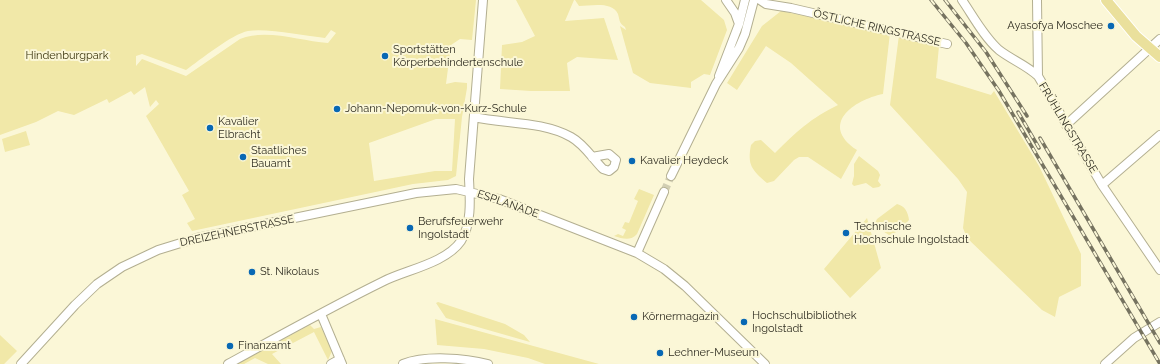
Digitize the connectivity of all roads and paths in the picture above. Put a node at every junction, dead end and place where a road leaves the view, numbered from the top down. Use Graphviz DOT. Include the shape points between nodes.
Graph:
graph roads {
  1 [pos="484,0"];
  2 [pos="726,0"];
  3 [pos="745,0"];
  4 [pos="754,0"];
  5 [pos="760,0"];
  6 [pos="962,0"];
  7 [pos="1037,0"];
  8 [pos="1106,0"];
  9 [pos="739,24"];
  10 [pos="1160,39"];
  11 [pos="947,44"];
  12 [pos="1150,50"];
  13 [pos="1160,58"];
  14 [pos="1038,76"];
  15 [pos="716,84"];
  16 [pos="474,117"];
  17 [pos="1066,125"];
  18 [pos="1160,135"];
  19 [pos="592,157"];
  20 [pos="671,176"];
  21 [pos="1102,185"];
  22 [pos="470,192"];
  23 [pos="664,192"];
  24 [pos="637,253"];
  25 [pos="1160,270"];
  26 [pos="321,314"];
  27 [pos="1160,322"];
  28 [pos="341,362"];
  29 [pos="456,362"];
  30 [pos="21,364"];
  31 [pos="228,364"];
  32 [pos="331,364"];
  33 [pos="403,364"];
  34 [pos="488,364"];
  35 [pos="764,364"];
  36 [pos="1105,364"];
  1 -- 16 [label="street"];
  2 -- 9 [label="street"];
  3 -- 9 [label="street"];
  4 -- 15 [label="street" via="745,34"];
  5 -- 11 [label="street, ÖSTLICHE RINGSTRASSE" via="766,4"];
  6 -- 14 [label="street, FRÜHLINGSTRASSE" via="978,25 999,49 1029,67"];
  7 -- 14 [label="street"];
  8 -- 12 [label="main road"];
  9 -- 15 [label="street"];
  10 -- 12 [label="street"];
  12 -- 13 [label="main road"];
  12 -- 17 [label="street"];
  14 -- 17 [label="street, FRÜHLINGSTRASSE"];
  15 -- 20 [label="street"];
  16 -- 19 [label="street" via="533,125 560,132 577,141"];
  16 -- 22 [label="street"];
  17 -- 21 [label="street, FRÜHLINGSTRASSE"];
  18 -- 21 [label="street"];
  21 -- 25 [label="street, FRÜHLINGSTRASSE"];
  22 -- 24 [label="street, ESPLANADE" via="519,206"];
  22 -- 26 [label="street, ESPLANADE" via="466,229 454,249"];
  22 -- 30 [label="street, DREIZEHNERSTRASSE" via="456,189 416,193 197,238 158,250 122,267 97,284"];
  23 -- 24 [label="street"];
  24 -- 35 [label="street, ESPLANADE" via="685,286"];
  26 -- 28 [label="street"];
  26 -- 31 [label="street, ESPLANADE"];
  27 -- 36 [label="street" via="1134,338"];
  28 -- 32 [label="street"];
  29 -- 33 [label="street" via="428,359"];
  29 -- 34 [label="street"];
}
